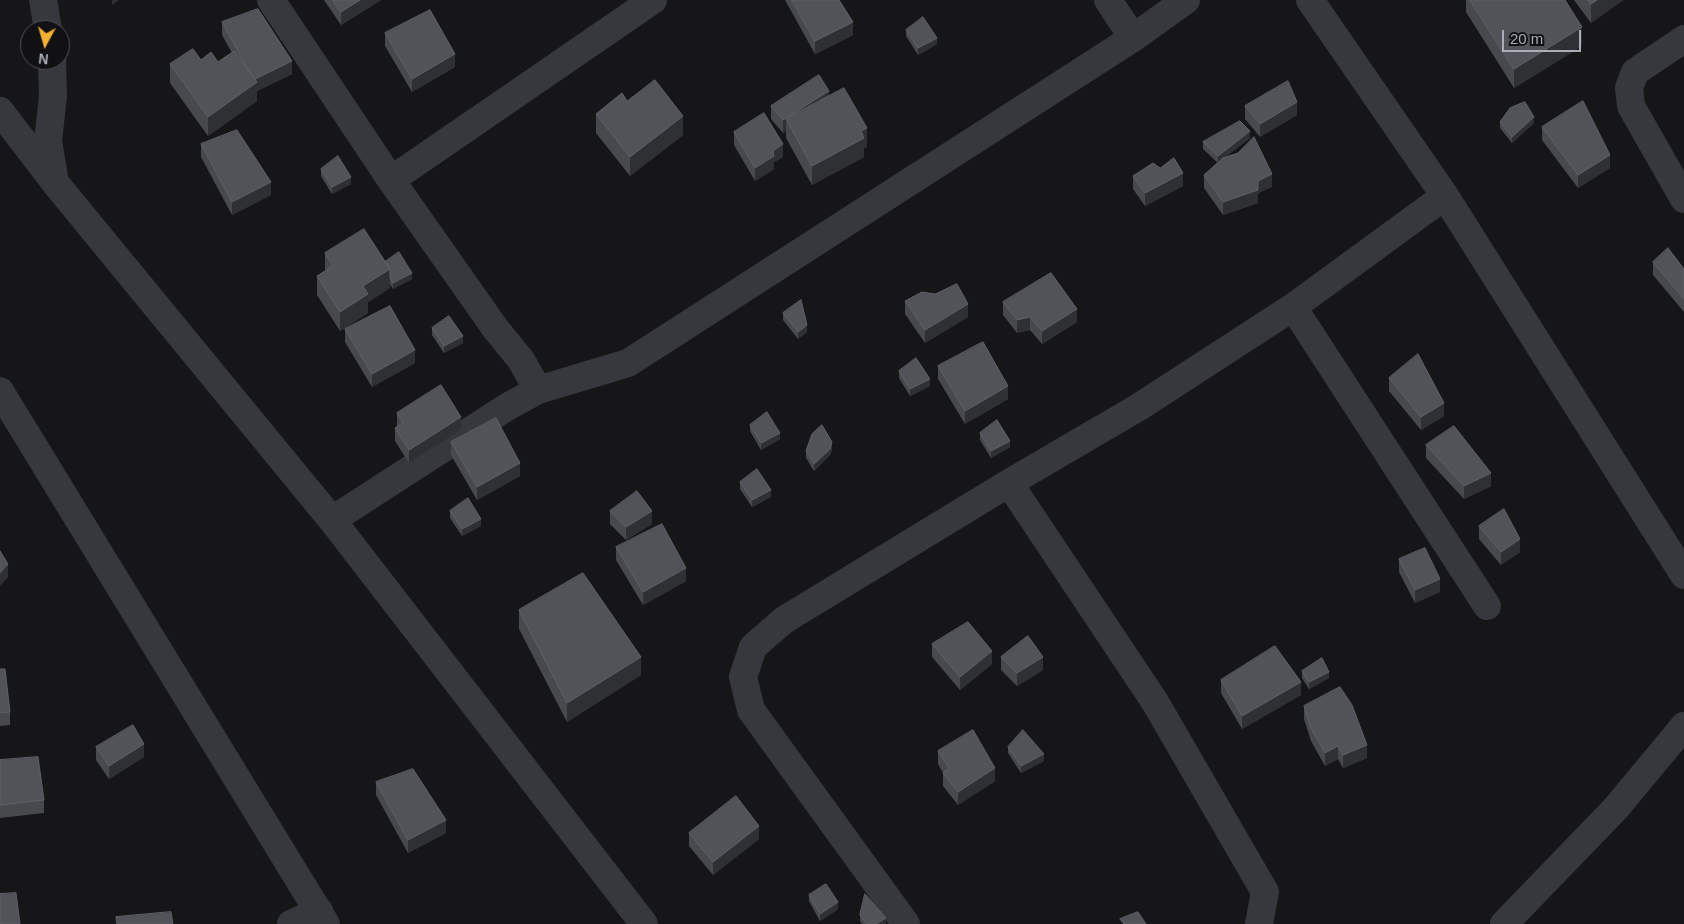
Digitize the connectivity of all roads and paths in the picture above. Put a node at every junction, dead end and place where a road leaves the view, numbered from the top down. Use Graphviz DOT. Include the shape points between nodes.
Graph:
graph roads {
  1 [pos="42,0"];
  2 [pos="271,0"];
  3 [pos="653,0"];
  4 [pos="1108,0"];
  5 [pos="1186,0"];
  6 [pos="1310,0"];
  7 [pos="46,20"];
  8 [pos="1133,38"];
  9 [pos="1684,39"];
  10 [pos="52,70"];
  11 [pos="0,111"];
  12 [pos="390,180"];
  13 [pos="56,184"];
  14 [pos="1445,196"];
  15 [pos="1684,199"];
  16 [pos="1293,307"];
  17 [pos="538,390"];
  18 [pos="0,391"];
  19 [pos="10,417"];
  20 [pos="1009,483"];
  21 [pos="332,520"];
  22 [pos="1684,575"];
  23 [pos="1487,606"];
  24 [pos="1684,726"];
  25 [pos="1265,892"];
  26 [pos="322,917"];
  27 [pos="291,924"];
  28 [pos="644,924"];
  29 [pos="906,924"];
  30 [pos="1259,924"];
  31 [pos="1275,924"];
  32 [pos="1504,924"];
  1 -- 7 [label="street"];
  2 -- 12 [label="street"];
  3 -- 12 [label="street"];
  4 -- 8 [label="street"];
  5 -- 8 [label="street"];
  6 -- 14 [label="street"];
  8 -- 17 [label="street" via="628,363"];
  9 -- 15 [label="street" via="1636,72 1629,88 1632,106"];
  10 -- 13 [label="street" via="48,141"];
  11 -- 13 [label="street"];
  12 -- 17 [label="street" via="521,360"];
  13 -- 21 [label="street"];
  14 -- 16 [label="street"];
  14 -- 22 [label="street"];
  16 -- 20 [label="street" via="1139,407"];
  16 -- 23 [label="street"];
  17 -- 21 [label="street"];
  18 -- 19 [label="street"];
  19 -- 26 [label="street"];
  20 -- 25 [label="street" via="1155,702"];
  20 -- 29 [label="street" via="784,620 753,647 743,677 751,710"];
  21 -- 28 [label="street"];
  24 -- 32 [label="street" via="1616,808"];
  25 -- 30 [label="street"];
  25 -- 31 [label="street"];
  26 -- 27 [label="street"];
}
